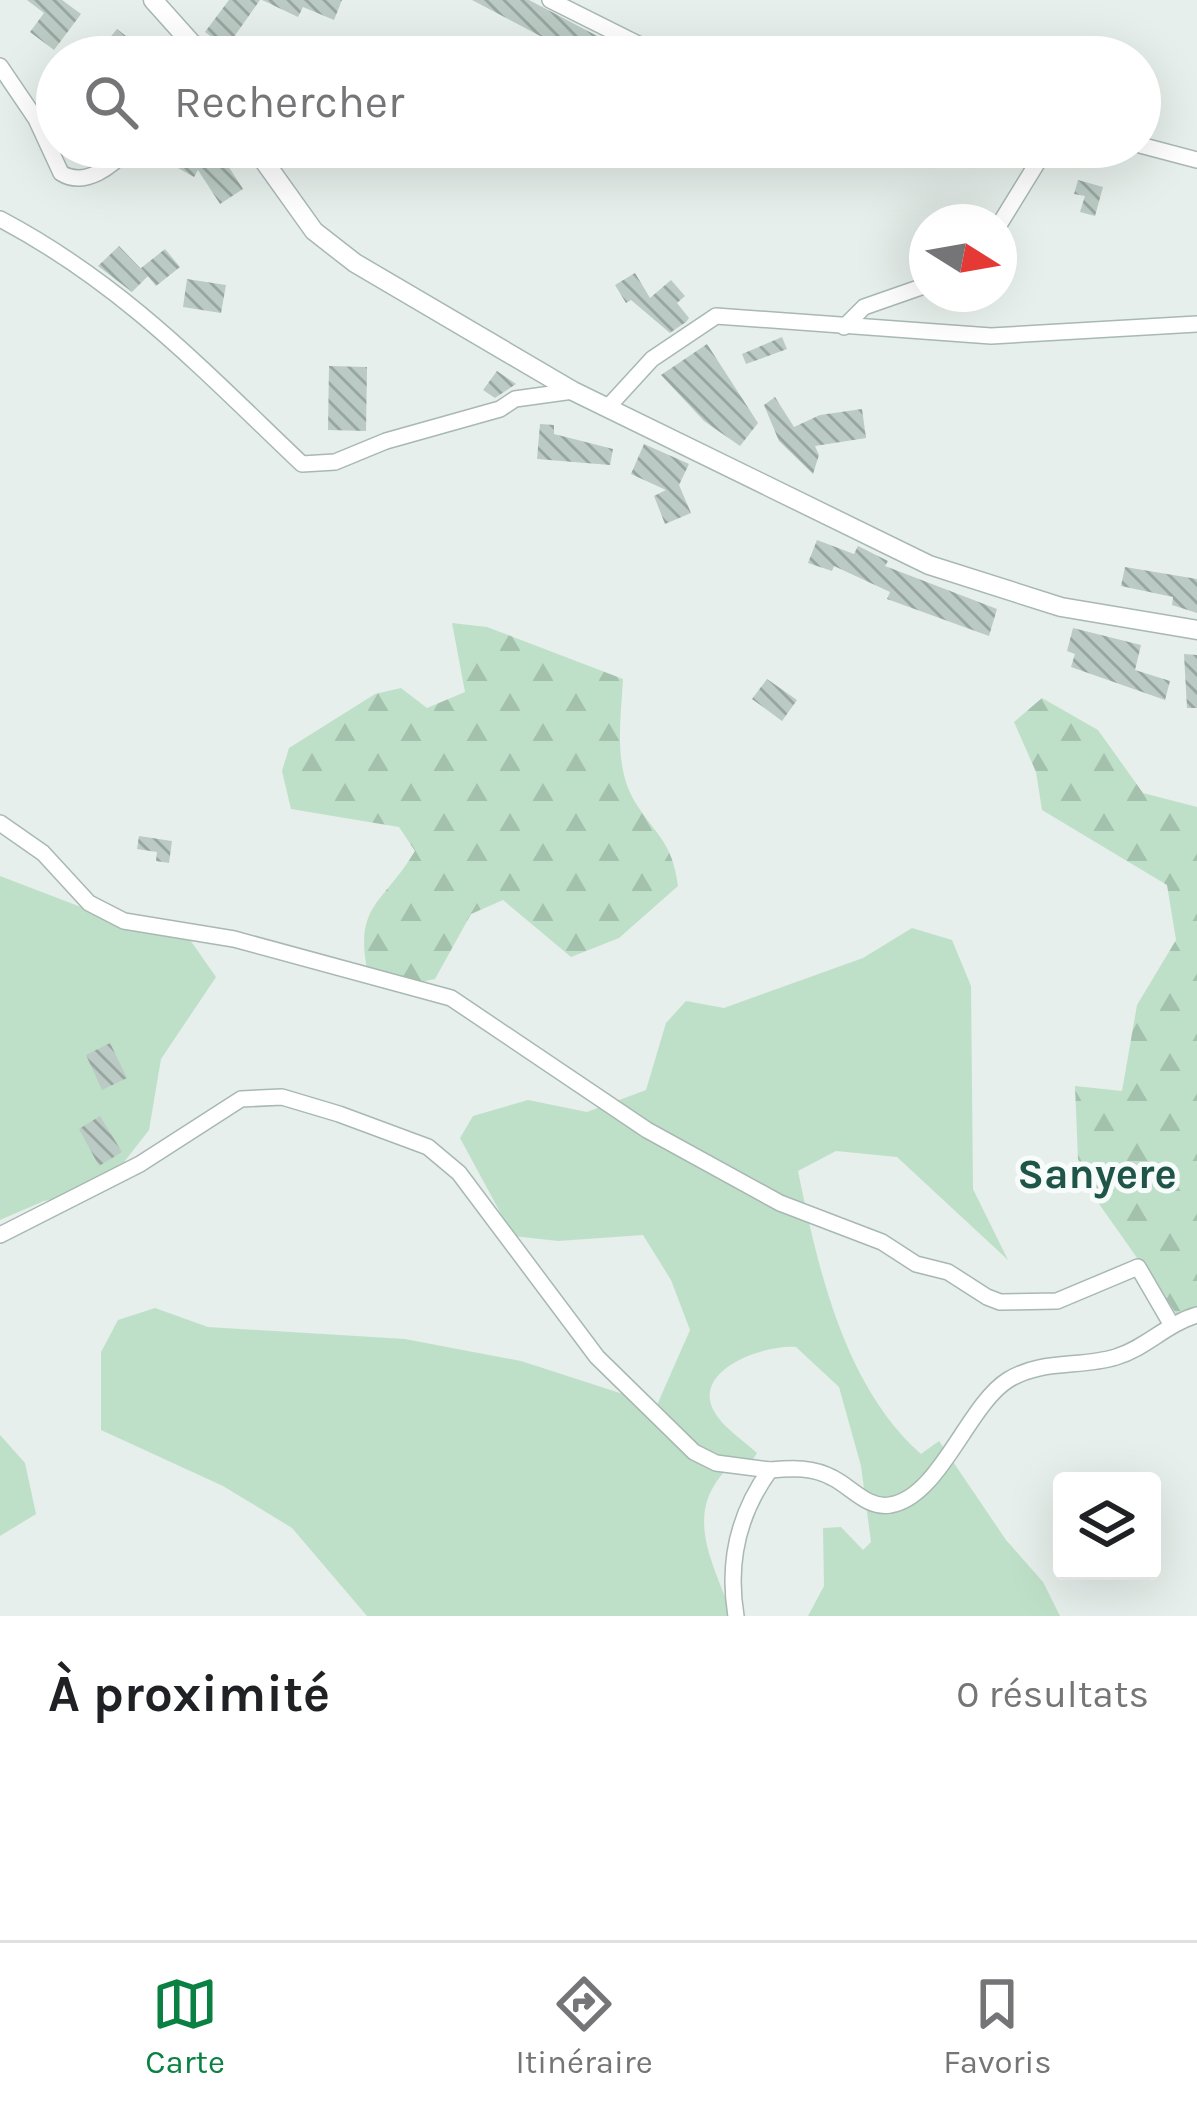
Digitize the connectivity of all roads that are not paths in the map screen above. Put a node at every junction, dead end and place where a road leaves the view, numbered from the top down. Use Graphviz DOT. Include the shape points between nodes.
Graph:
graph roads {
  1 [pos="153,0"];
  2 [pos="550,0"];
  3 [pos="185,36"];
  4 [pos="622,36"];
  5 [pos="0,66"];
  6 [pos="36,123"];
  7 [pos="1161,151"];
  8 [pos="1197,160"];
  9 [pos="58,168"];
  10 [pos="110,168"];
  11 [pos="269,168"];
  12 [pos="1034,168"];
  13 [pos="1012,204"];
  14 [pos="0,219"];
  15 [pos="909,291"];
  16 [pos="1197,324"];
  17 [pos="844,327"];
  18 [pos="573,391"];
  19 [pos="608,407"];
  20 [pos="1197,630"];
  21 [pos="0,823"];
  22 [pos="0,1235"];
  23 [pos="1197,1315"];
  24 [pos="1170,1322"];
  25 [pos="770,1470"];
  26 [pos="736,1616"];
  1 -- 3 [label="street"];
  2 -- 4 [label="street"];
  5 -- 6 [label="street"];
  7 -- 8 [label="street"];
  9 -- 10 [label="street" via="72,180"];
  11 -- 18 [label="street" via="314,231 356,263"];
  12 -- 13 [label="street"];
  14 -- 18 [label="street" via="71,256 135,306 302,464 335,462 515,399"];
  15 -- 17 [label="street" via="863,307"];
  16 -- 17 [label="street" via="1056,336"];
  17 -- 19 [label="street" via="716,316 652,359"];
  18 -- 19 [label="street"];
  19 -- 20 [label="street" via="963,578 1060,608"];
  21 -- 24 [label="street" via="43,853 89,904 124,921 233,939 451,998 647,1130 780,1203 948,1271 986,1297 1058,1300 1138,1267"];
  22 -- 25 [label="street" via="140,1164 241,1099 282,1097 339,1114 428,1147 459,1173 597,1357 694,1452"];
  23 -- 24 [label="street"];
  24 -- 25 [label="street" via="1118,1357 1043,1365 1005,1381 920,1487 896,1505 877,1506 799,1467"];
  25 -- 26 [label="street" via="746,1503 730,1579"];
}
